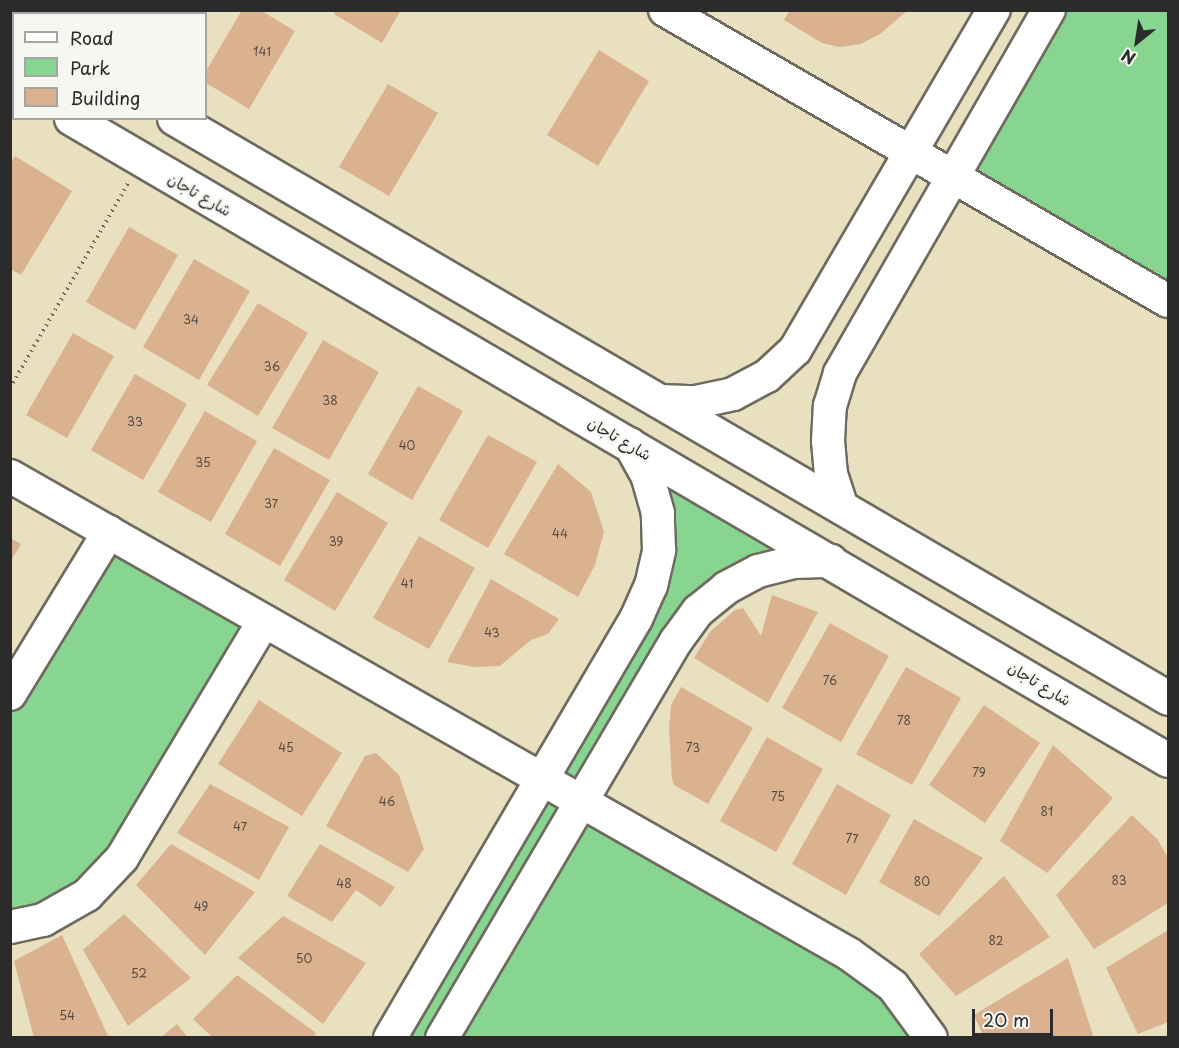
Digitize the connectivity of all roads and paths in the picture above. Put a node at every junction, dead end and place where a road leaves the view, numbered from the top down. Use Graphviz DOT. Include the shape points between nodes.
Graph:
graph roads {
  1 [pos="665,10"];
  2 [pos="994,10"];
  3 [pos="1049,10"];
  4 [pos="74,120"];
  5 [pos="177,120"];
  6 [pos="911,152"];
  7 [pos="141,160"];
  8 [pos="952,176"];
  9 [pos="341,216"];
  10 [pos="315,261"];
  11 [pos="1168,301"];
  12 [pos="10,388"];
  13 [pos="658,401"];
  14 [pos="630,444"];
  15 [pos="10,476"];
  16 [pos="842,508"];
  17 [pos="108,532"];
  18 [pos="831,561"];
  19 [pos="1016,609"];
  20 [pos="264,621"];
  21 [pos="989,653"];
  22 [pos="10,694"];
  23 [pos="1168,698"];
  24 [pos="1168,760"];
  25 [pos="541,780"];
  26 [pos="580,803"];
  27 [pos="10,927"];
  28 [pos="390,1038"];
  29 [pos="442,1038"];
  30 [pos="931,1038"];
  1 -- 6 [label="street"];
  2 -- 6 [label="street"];
  3 -- 8 [label="street"];
  4 -- 7 [label="street, شارع تاجان"];
  5 -- 9 [label="street"];
  6 -- 8 [label="street"];
  6 -- 13 [label="street" via="795,350 767,376 733,394 696,402"];
  7 -- 10 [label="street, شارع تاجان"];
  7 -- 12 [label="path"];
  8 -- 11 [label="street"];
  8 -- 16 [label="street" via="840,373 830,406 828,441 831,475"];
  9 -- 10 [label="street"];
  9 -- 13 [label="street"];
  10 -- 14 [label="street, شارع تاجان"];
  13 -- 16 [label="street"];
  14 -- 18 [label="street, شارع تاجان"];
  14 -- 25 [label="street" via="648,477 658,513 659,550 651,586"];
  15 -- 17 [label="street"];
  16 -- 19 [label="street"];
  17 -- 20 [label="street"];
  17 -- 22 [label="street"];
  18 -- 21 [label="street, شارع تاجان"];
  18 -- 26 [label="street" via="794,562 758,571 726,588 698,611 676,640"];
  19 -- 21 [label="street"];
  19 -- 23 [label="street"];
  20 -- 25 [label="street"];
  20 -- 27 [label="street" via="122,858 87,895 43,920"];
  21 -- 24 [label="street, شارع تاجان"];
  25 -- 26 [label="street"];
  25 -- 28 [label="street"];
  26 -- 29 [label="street"];
  26 -- 30 [label="street" via="849,954 893,986"];
}
